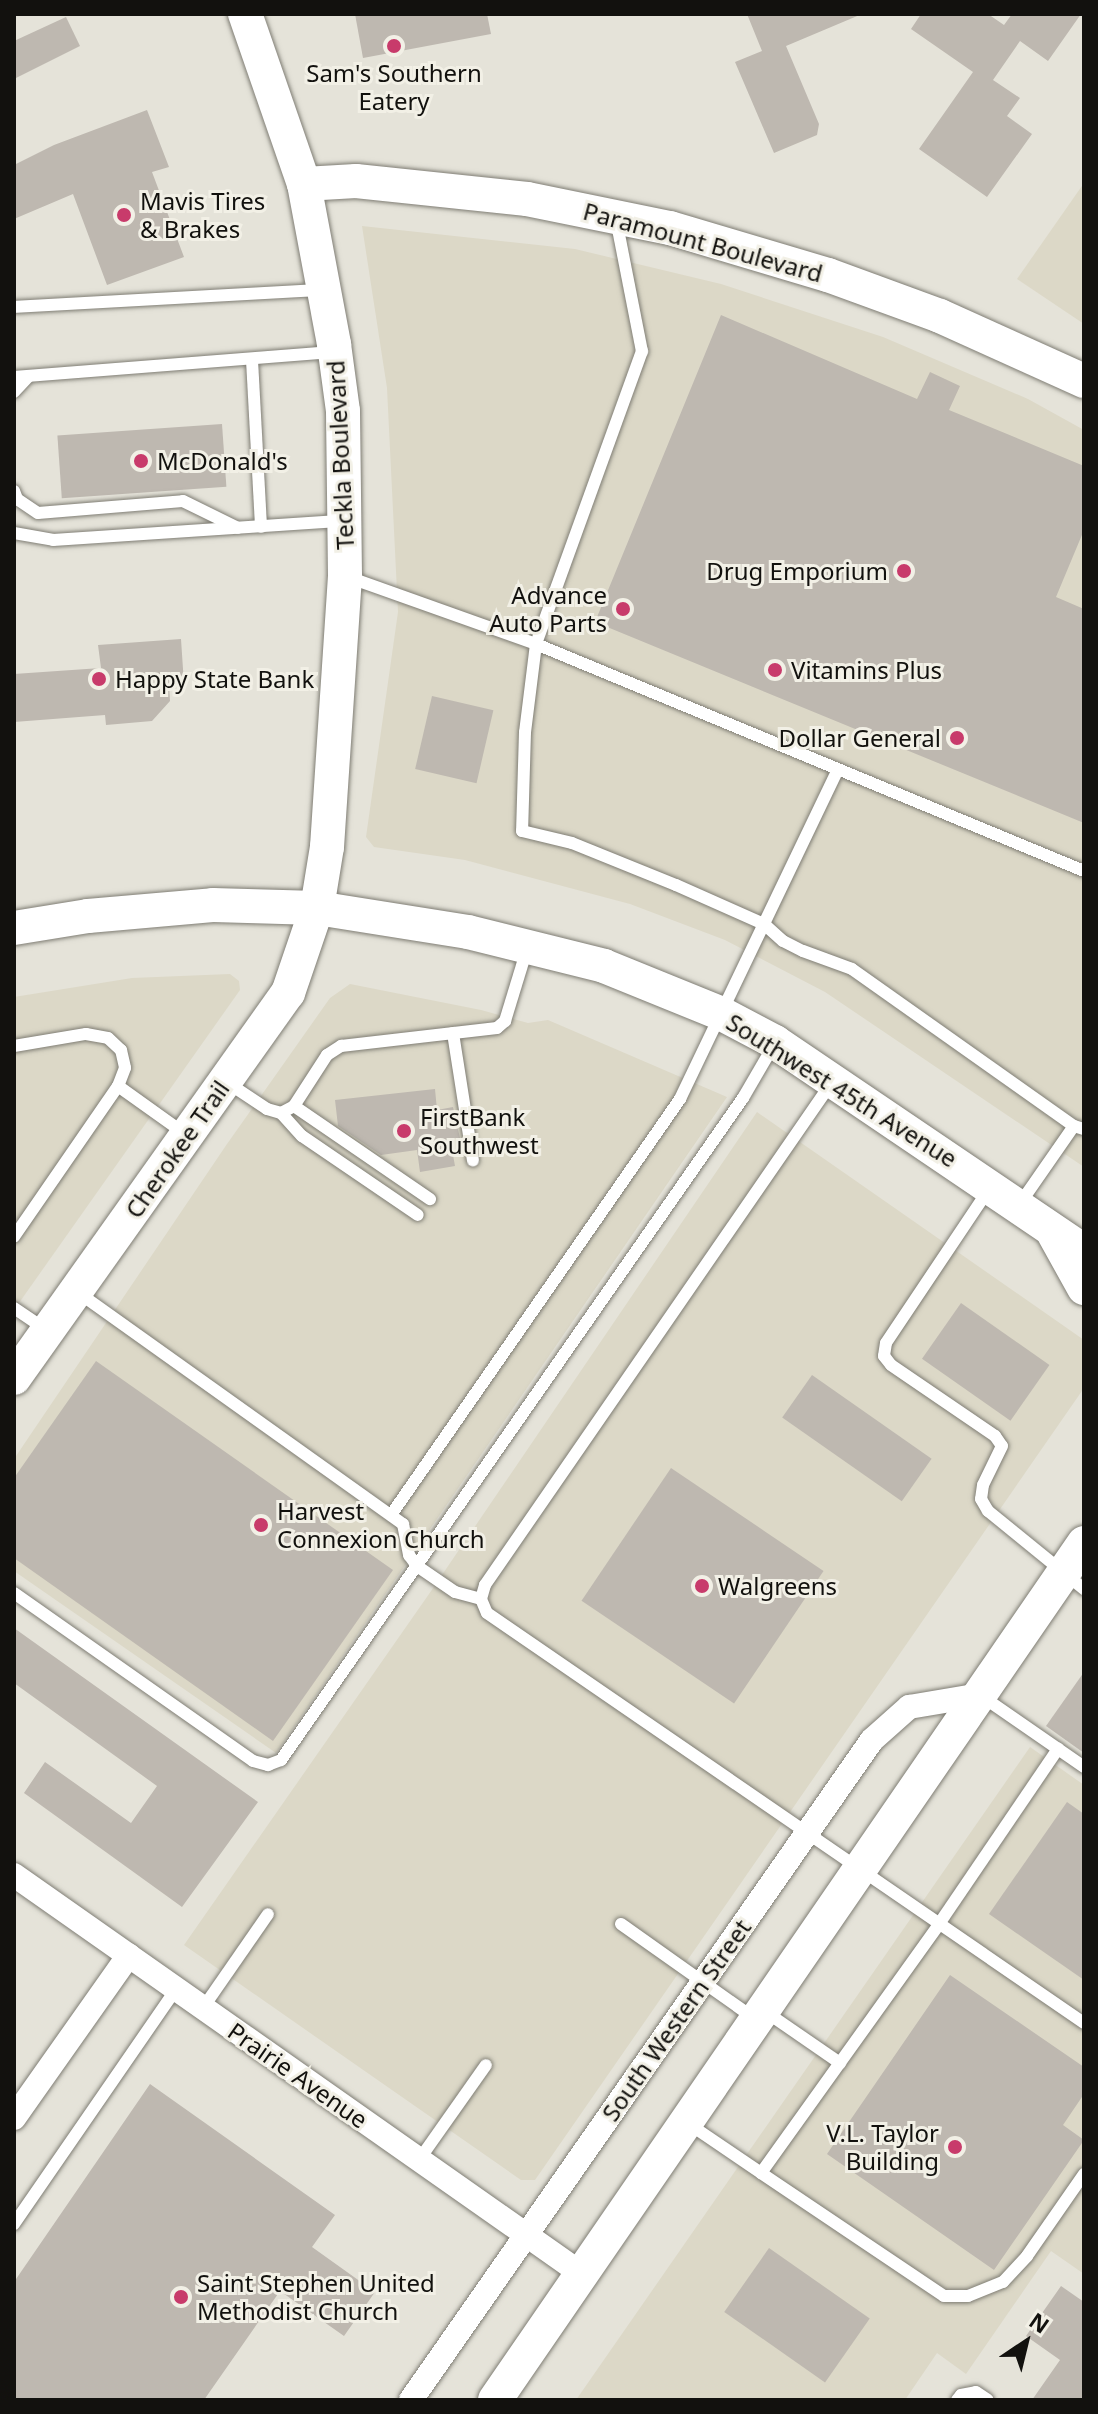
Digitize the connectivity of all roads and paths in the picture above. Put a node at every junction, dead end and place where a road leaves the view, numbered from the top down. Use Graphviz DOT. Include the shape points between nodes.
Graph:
graph roads {
  1 [pos="245,14"];
  2 [pos="304,184"];
  3 [pos="615,216"];
  4 [pos="325,290"];
  5 [pos="14,307"];
  6 [pos="335,351"];
  7 [pos="252,360"];
  8 [pos="14,377"];
  9 [pos="28,377"];
  10 [pos="1084,381"];
  11 [pos="14,392"];
  12 [pos="14,491"];
  13 [pos="346,521"];
  14 [pos="261,527"];
  15 [pos="239,528"];
  16 [pos="14,533"];
  17 [pos="345,576"];
  18 [pos="536,644"];
  19 [pos="837,771"];
  20 [pos="1084,871"];
  21 [pos="317,908"];
  22 [pos="764,924"];
  23 [pos="14,928"];
  24 [pos="527,947"];
  25 [pos="722,1014"];
  26 [pos="453,1033"];
  27 [pos="775,1042"];
  28 [pos="14,1046"];
  29 [pos="834,1080"];
  30 [pos="226,1081"];
  31 [pos="118,1086"];
  32 [pos="294,1106"];
  33 [pos="281,1113"];
  34 [pos="1079,1127"];
  35 [pos="187,1135"];
  36 [pos="473,1160"];
  37 [pos="1005,1195"];
  38 [pos="430,1199"];
  39 [pos="418,1215"];
  40 [pos="1084,1218"];
  41 [pos="1049,1226"];
  42 [pos="14,1237"];
  43 [pos="1084,1251"];
  44 [pos="1084,1288"];
  45 [pos="76,1291"];
  46 [pos="14,1308"];
  47 [pos="47,1331"];
  48 [pos="14,1378"];
  49 [pos="391,1515"];
  50 [pos="1084,1543"];
  51 [pos="417,1566"];
  52 [pos="1074,1581"];
  53 [pos="14,1593"];
  54 [pos="481,1599"];
  55 [pos="980,1695"];
  56 [pos="1058,1749"];
  57 [pos="1084,1767"];
  58 [pos="806,1831"];
  59 [pos="861,1868"];
  60 [pos="14,1875"];
  61 [pos="268,1914"];
  62 [pos="621,1924"];
  63 [pos="939,1924"];
  64 [pos="129,1955"];
  65 [pos="703,1981"];
  66 [pos="176,1989"];
  67 [pos="203,2008"];
  68 [pos="760,2015"];
  69 [pos="1084,2023"];
  70 [pos="840,2063"];
  71 [pos="486,2065"];
  72 [pos="14,2118"];
  73 [pos="686,2123"];
  74 [pos="419,2160"];
  75 [pos="761,2173"];
  76 [pos="1084,2174"];
  77 [pos="14,2224"];
  78 [pos="526,2235"];
  79 [pos="582,2274"];
  80 [pos="411,2400"];
  81 [pos="495,2400"];
  82 [pos="957,2400"];
  83 [pos="988,2400"];
  1 -- 2 [label="main road, Teckla Boulevard"];
  2 -- 3 [label="main road, Paramount Boulevard" via="356,181 438,188"];
  2 -- 4 [label="main road, Teckla Boulevard"];
  3 -- 10 [label="main road, Paramount Boulevard" via="828,275 940,316"];
  3 -- 18 [label="lane" via="642,351"];
  4 -- 5 [label="lane"];
  4 -- 6 [label="main road, Teckla Boulevard"];
  6 -- 7 [label="lane"];
  6 -- 13 [label="main road, Teckla Boulevard" via="343,411"];
  7 -- 9 [label="lane"];
  7 -- 14 [label="lane"];
  8 -- 9 [label="lane"];
  9 -- 11 [label="lane"];
  12 -- 15 [label="lane" via="38,513 183,501"];
  13 -- 14 [label="lane"];
  13 -- 17 [label="main road, Teckla Boulevard"];
  14 -- 15 [label="lane"];
  15 -- 16 [label="lane" via="53,540"];
  17 -- 18 [label="lane"];
  17 -- 21 [label="main road, Teckla Boulevard" via="327,847"];
  18 -- 19 [label="lane"];
  18 -- 22 [label="lane" via="525,732 522,831 572,843"];
  19 -- 20 [label="lane"];
  19 -- 22 [label="lane"];
  21 -- 23 [label="main road, Southwest 45th Avenue" via="213,905"];
  21 -- 24 [label="main road, Southwest 45th Avenue"];
  21 -- 30 [label="main road, Cherokee Trail" via="288,993"];
  22 -- 25 [label="lane"];
  22 -- 34 [label="lane" via="783,941 852,969"];
  24 -- 25 [label="main road, Southwest 45th Avenue" via="604,966"];
  24 -- 26 [label="lane" via="505,1021 497,1028"];
  25 -- 27 [label="main road, Southwest 45th Avenue"];
  25 -- 49 [label="lane" via="680,1099"];
  26 -- 32 [label="lane" via="341,1046 327,1055"];
  26 -- 36 [label="lane"];
  27 -- 29 [label="main road, Southwest 45th Avenue"];
  27 -- 51 [label="lane" via="743,1098"];
  28 -- 31 [label="lane" via="86,1034 108,1038 121,1050 125,1068"];
  29 -- 37 [label="main road, Southwest 45th Avenue"];
  29 -- 54 [label="lane" via="485,1585"];
  30 -- 33 [label="lane"];
  30 -- 35 [label="main road, Cherokee Trail"];
  31 -- 35 [label="lane"];
  31 -- 42 [label="lane"];
  32 -- 33 [label="lane"];
  32 -- 38 [label="lane"];
  33 -- 39 [label="lane" via="302,1136"];
  34 -- 37 [label="lane"];
  35 -- 45 [label="main road, Cherokee Trail"];
  37 -- 40 [label="main road"];
  37 -- 41 [label="main road, Southwest 45th Avenue"];
  37 -- 52 [label="lane" via="886,1343 884,1356 995,1436 1002,1446 1000,1456 981,1499 1012,1533"];
  41 -- 43 [label="main road, Southwest 45th Avenue"];
  41 -- 44 [label="main road"];
  45 -- 47 [label="main road, Cherokee Trail"];
  45 -- 49 [label="lane"];
  46 -- 47 [label="lane"];
  47 -- 48 [label="main road, Cherokee Trail"];
  49 -- 51 [label="lane" via="403,1524 409,1555"];
  50 -- 52 [label="main road"];
  51 -- 53 [label="lane" via="281,1760 268,1765 253,1761"];
  51 -- 54 [label="lane" via="455,1592"];
  52 -- 55 [label="main road"];
  54 -- 58 [label="lane" via="487,1613"];
  55 -- 56 [label="lane"];
  55 -- 58 [label="street, South Western Street" via="909,1707 872,1740"];
  55 -- 59 [label="main road"];
  56 -- 57 [label="lane"];
  56 -- 63 [label="lane"];
  58 -- 59 [label="lane"];
  58 -- 65 [label="street, South Western Street"];
  59 -- 63 [label="lane"];
  59 -- 68 [label="main road"];
  60 -- 64 [label="street, Prairie Avenue"];
  61 -- 67 [label="lane"];
  62 -- 65 [label="lane"];
  63 -- 69 [label="lane"];
  63 -- 70 [label="lane"];
  64 -- 66 [label="street, Prairie Avenue"];
  64 -- 72 [label="street"];
  65 -- 68 [label="lane"];
  65 -- 78 [label="street, South Western Street"];
  66 -- 67 [label="street, Prairie Avenue"];
  66 -- 77 [label="lane"];
  67 -- 74 [label="street, Prairie Avenue"];
  68 -- 70 [label="lane"];
  68 -- 73 [label="main road"];
  70 -- 75 [label="lane"];
  71 -- 74 [label="lane"];
  73 -- 75 [label="lane"];
  73 -- 79 [label="main road"];
  74 -- 78 [label="street, Prairie Avenue"];
  75 -- 76 [label="lane" via="944,2296 968,2296 1003,2282"];
  78 -- 79 [label="street, Prairie Avenue"];
  78 -- 80 [label="street, South Western Street"];
  79 -- 81 [label="main road"];
  82 -- 83 [label="lane" via="976,2392"];
}
